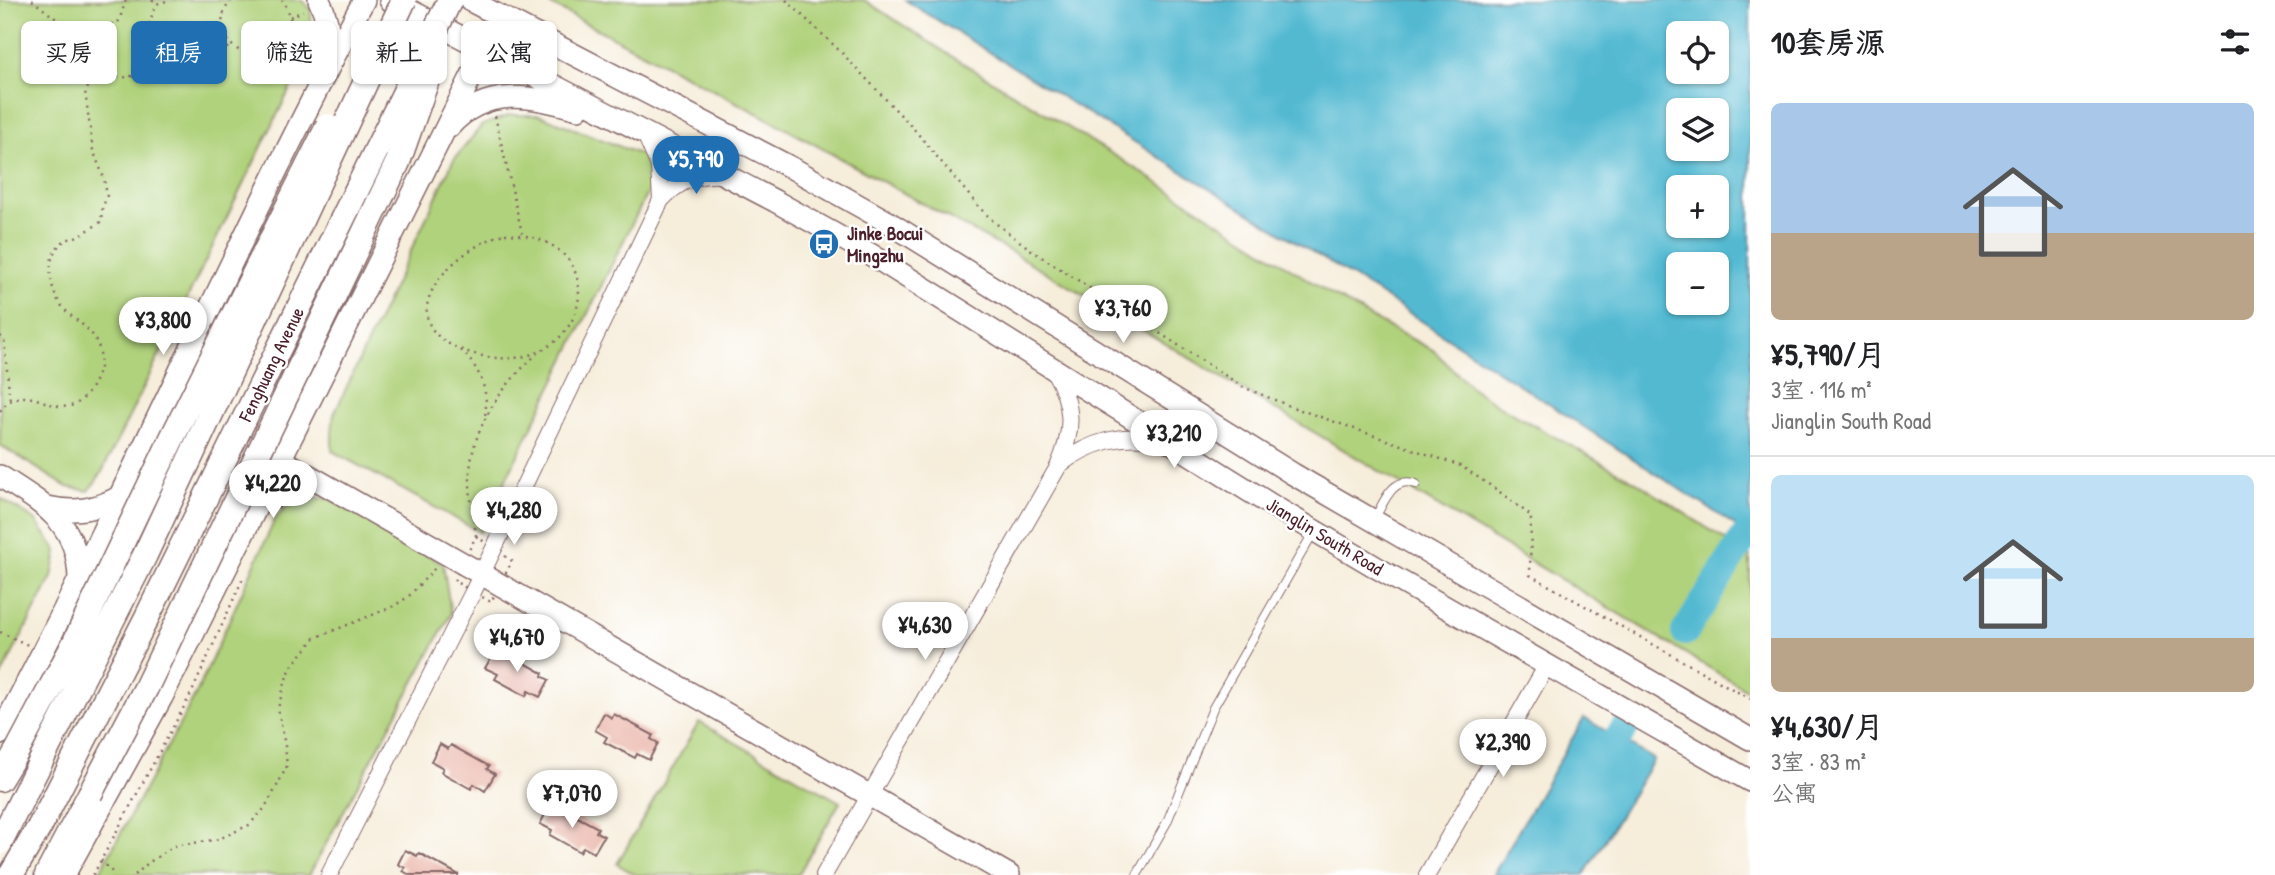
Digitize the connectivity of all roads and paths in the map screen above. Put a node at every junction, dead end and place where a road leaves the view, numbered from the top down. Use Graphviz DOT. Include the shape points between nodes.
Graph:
graph roads {
  1 [pos="32,0"];
  2 [pos="126,0"];
  3 [pos="152,0"];
  4 [pos="170,0"];
  5 [pos="282,0"];
  6 [pos="319,0"];
  7 [pos="364,0"];
  8 [pos="390,0"];
  9 [pos="398,0"];
  10 [pos="404,0"];
  11 [pos="450,0"];
  12 [pos="456,0"];
  13 [pos="469,0"];
  14 [pos="786,0"];
  15 [pos="229,1"];
  16 [pos="156,4"];
  17 [pos="501,17"];
  18 [pos="150,21"];
  19 [pos="327,21"];
  20 [pos="499,21"];
  21 [pos="461,38"];
  22 [pos="231,44"];
  23 [pos="227,48"];
  24 [pos="337,51"];
  25 [pos="131,77"];
  26 [pos="320,84"];
  27 [pos="467,84"];
  28 [pos="549,84"];
  29 [pos="492,100"];
  30 [pos="619,121"];
  31 [pos="645,134"];
  32 [pos="438,142"];
  33 [pos="723,175"];
  34 [pos="661,200"];
  35 [pos="523,234"];
  36 [pos="0,336"];
  37 [pos="459,349"];
  38 [pos="537,354"];
  39 [pos="1053,369"];
  40 [pos="10,401"];
  41 [pos="0,411"];
  42 [pos="485,419"];
  43 [pos="1169,442"];
  44 [pos="280,459"];
  45 [pos="1058,467"];
  46 [pos="0,477"];
  47 [pos="1416,484"];
  48 [pos="303,493"];
  49 [pos="119,496"];
  50 [pos="47,507"];
  51 [pos="273,514"];
  52 [pos="1374,521"];
  53 [pos="1314,530"];
  54 [pos="476,536"];
  55 [pos="437,566"];
  56 [pos="481,574"];
  57 [pos="453,576"];
  58 [pos="244,578"];
  59 [pos="79,581"];
  60 [pos="456,586"];
  61 [pos="0,632"];
  62 [pos="43,653"];
  63 [pos="1547,665"];
  64 [pos="1750,699"];
  65 [pos="1750,738"];
  66 [pos="8,743"];
  67 [pos="0,779"];
  68 [pos="1750,781"];
  69 [pos="870,795"];
  70 [pos="0,842"];
  71 [pos="100,860"];
  72 [pos="11,875"];
  73 [pos="47,875"];
  74 [pos="64,875"];
  75 [pos="93,875"];
  76 [pos="115,875"];
  77 [pos="135,875"];
  78 [pos="328,875"];
  79 [pos="824,875"];
  80 [pos="1009,875"];
  81 [pos="1137,875"];
  82 [pos="1427,875"];
  1 -- 2 [label="path" via="69,29 95,32 119,21"];
  3 -- 16 [label="path"];
  4 -- 16 [label="path"];
  5 -- 22 [label="path" via="290,28 280,47 261,57 239,52"];
  6 -- 19 [label="main road"];
  7 -- 24 [label="main road"];
  8 -- 21 [label="main road, Jianglin South Road"];
  9 -- 66 [label="main road, bridge" via="310,159 74,646"];
  10 -- 70 [label="main road, Fenghuang Avenue, bridge" via="145,555"];
  11 -- 72 [label="main road, Fenghuang Avenue, bridge" via="147,617"];
  12 -- 73 [label="main road, bridge" via="398,162 146,688"];
  13 -- 17 [label="main road, Jianglin South Road"];
  14 -- 64 [label="path" via="913,128 979,207 1034,252 1243,387 1461,466 1531,516 1530,575"];
  15 -- 22 [label="path" via="223,23"];
  16 -- 18 [label="path"];
  17 -- 20 [label="main road"];
  17 -- 52 [label="main road, Jianglin South Road" via="888,222 1188,411"];
  22 -- 23 [label="path"];
  25 -- 40 [label="path" via="96,78 85,91 93,150 107,195 101,222 61,243 50,262 51,284 61,306 94,335 102,360 96,379 72,407 58,408 41,398 19,396"];
  26 -- 49 [label="main road"];
  27 -- 32 [label="main road"];
  28 -- 30 [label="main road, Jianglin South Road"];
  29 -- 30 [label="main road" via="542,99"];
  29 -- 32 [label="main road" via="461,116"];
  29 -- 35 [label="path"];
  30 -- 31 [label="main road, Jianglin South Road"];
  31 -- 33 [label="main road, Jianglin South Road"];
  31 -- 34 [label="street" via="659,166"];
  32 -- 44 [label="main road"];
  33 -- 34 [label="street" via="689,179"];
  33 -- 39 [label="main road, Jianglin South Road" via="870,254"];
  34 -- 56 [label="street"];
  35 -- 37 [label="path" via="505,234 473,247 432,289 426,304 428,320 435,334"];
  35 -- 38 [label="path" via="539,238 567,259 580,293 565,331"];
  36 -- 40 [label="path"];
  37 -- 38 [label="path" via="491,357"];
  37 -- 42 [label="path" via="482,380"];
  38 -- 42 [label="path" via="507,384"];
  39 -- 43 [label="main road, Jianglin South Road"];
  39 -- 45 [label="street" via="1069,407 1070,428"];
  40 -- 41 [label="path"];
  42 -- 54 [label="path" via="469,480"];
  43 -- 45 [label="street" via="1122,437 1098,442"];
  43 -- 53 [label="main road, Jianglin South Road"];
  44 -- 56 [label="main road"];
  44 -- 74 [label="main road" via="162,698"];
  45 -- 69 [label="street"];
  46 -- 50 [label="main road"];
  47 -- 52 [label="lane" via="1409,481 1394,487"];
  48 -- 51 [label="path"];
  49 -- 50 [label="main road" via="84,511"];
  49 -- 59 [label="main road"];
  50 -- 59 [label="main road" via="72,540"];
  52 -- 65 [label="main road, Jianglin South Road"];
  53 -- 63 [label="main road, Jianglin South Road"];
  53 -- 81 [label="lane" via="1213,708 1167,822"];
  55 -- 77 [label="path" via="408,597 314,638 294,663 278,708 287,766 264,809 249,825 219,839 174,846"];
  56 -- 69 [label="main road"];
  56 -- 78 [label="street"];
  57 -- 60 [label="path"];
  58 -- 71 [label="path" via="192,692"];
  59 -- 62 [label="main road"];
  61 -- 62 [label="path"];
  62 -- 66 [label="main road"];
  63 -- 68 [label="main road, Jianglin South Road"];
  63 -- 82 [label="street"];
  66 -- 67 [label="main road"];
  69 -- 79 [label="street"];
  69 -- 80 [label="main road"];
  71 -- 75 [label="path"];
  71 -- 76 [label="path"];
}
